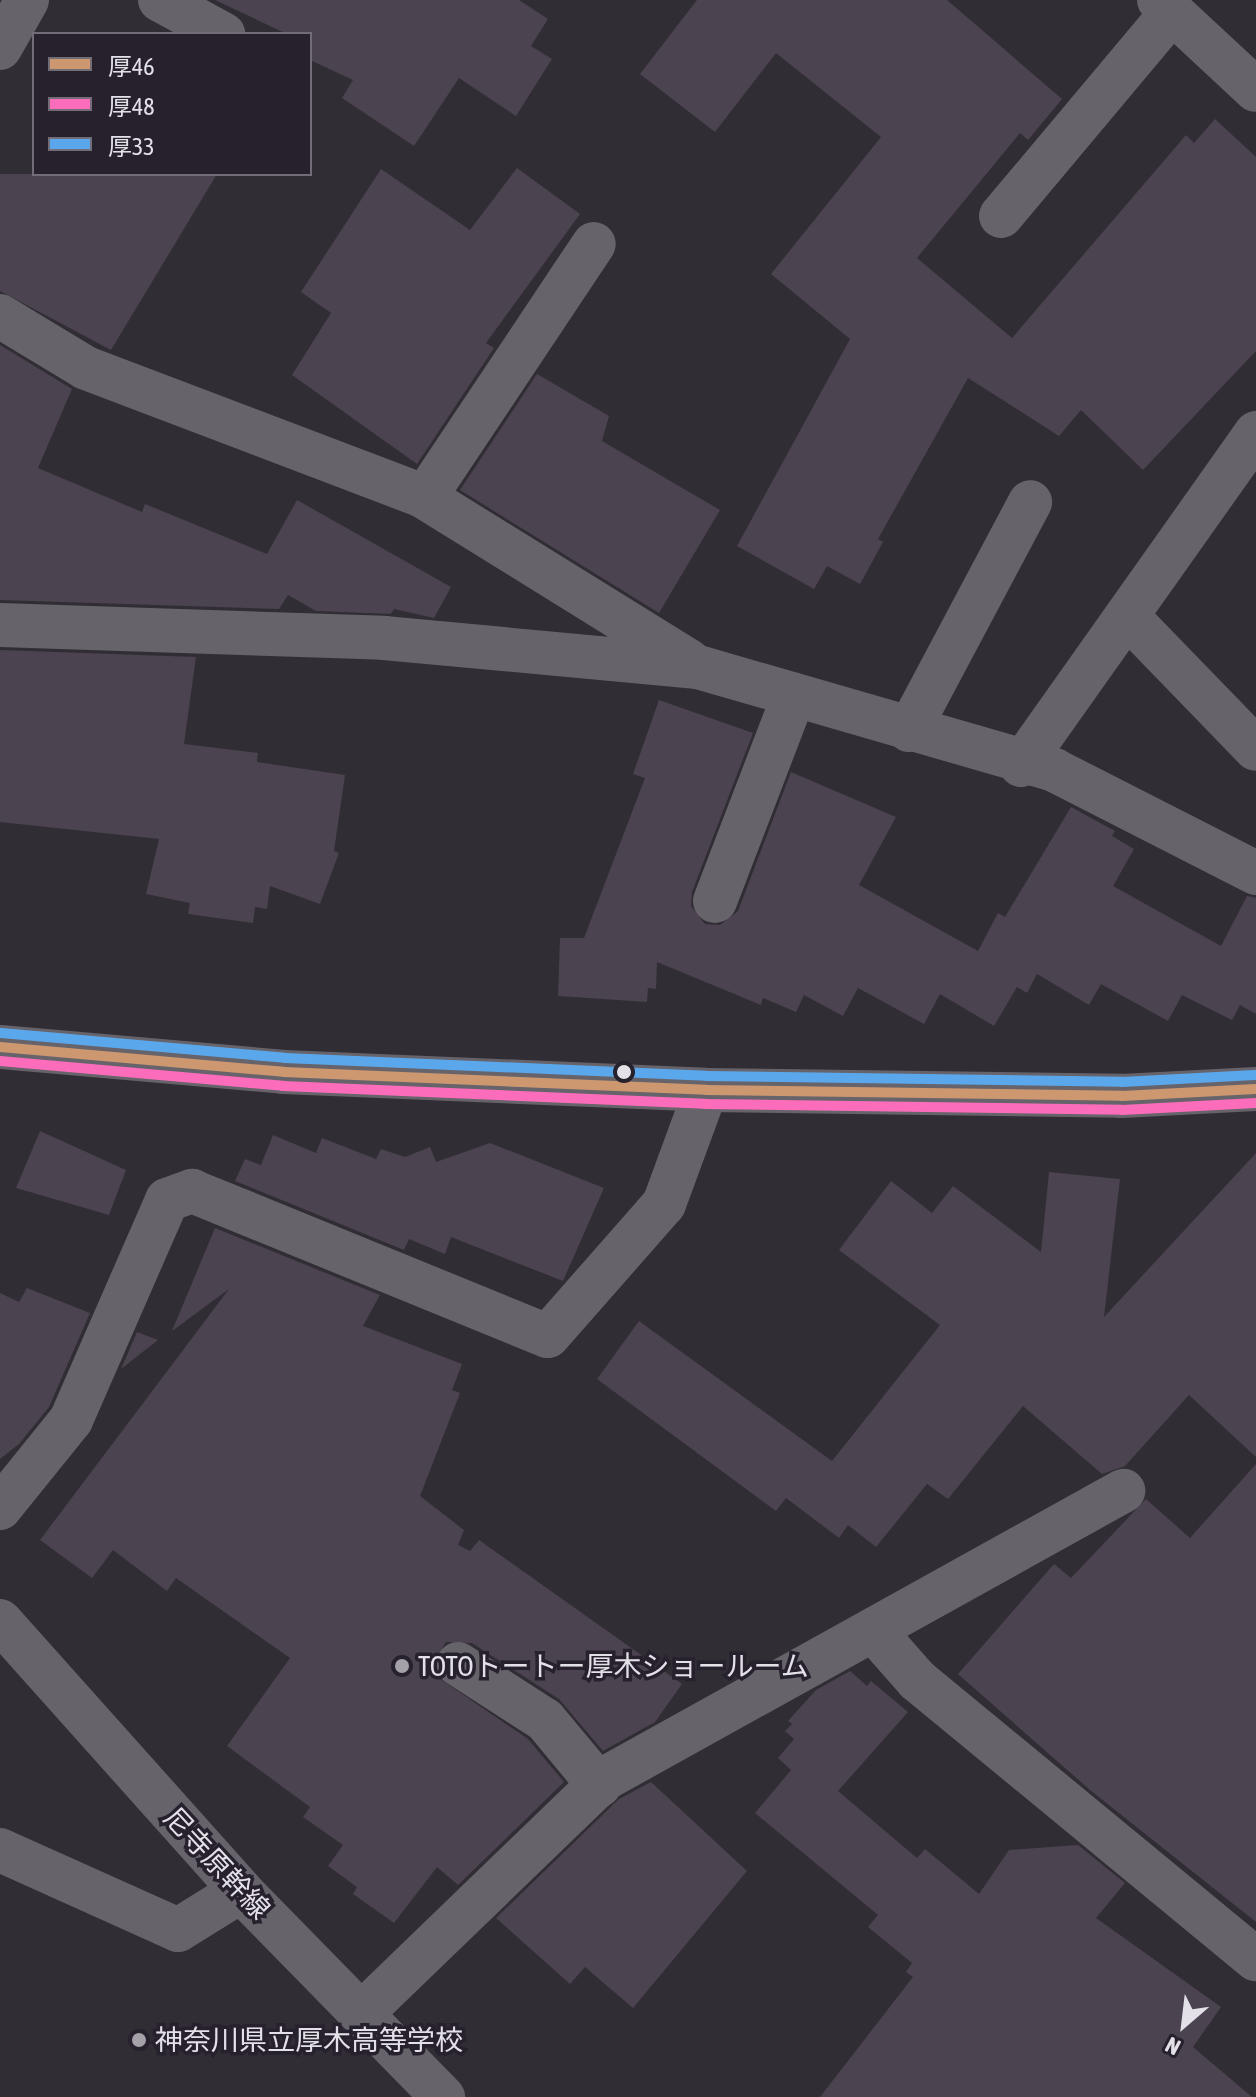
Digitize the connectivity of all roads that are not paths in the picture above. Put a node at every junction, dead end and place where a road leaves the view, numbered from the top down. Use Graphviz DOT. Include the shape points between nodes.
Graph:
graph roads {
  1 [pos="27,0"];
  2 [pos="160,0"];
  3 [pos="1165,6"];
  4 [pos="219,32"];
  5 [pos="0,48"];
  6 [pos="1256,90"];
  7 [pos="1001,216"];
  8 [pos="594,244"];
  9 [pos="0,316"];
  10 [pos="1256,433"];
  11 [pos="425,497"];
  12 [pos="1030,502"];
  13 [pos="1127,616"];
  14 [pos="0,625"];
  15 [pos="698,667"];
  16 [pos="794,695"];
  17 [pos="909,730"];
  18 [pos="1256,749"];
  19 [pos="1021,765"];
  20 [pos="1256,873"];
  21 [pos="715,901"];
  22 [pos="0,1047"];
  23 [pos="1256,1089"];
  24 [pos="706,1090"];
  25 [pos="1123,1491"];
  26 [pos="0,1508"];
  27 [pos="0,1621"];
  28 [pos="873,1630"];
  29 [pos="458,1664"];
  30 [pos="599,1785"];
  31 [pos="0,1850"];
  32 [pos="241,1891"];
  33 [pos="1256,1959"];
  34 [pos="362,2013"];
  35 [pos="443,2097"];
  1 -- 5 [label="street"];
  2 -- 4 [label="street"];
  3 -- 6 [label="street"];
  3 -- 7 [label="street"];
  8 -- 11 [label="street"];
  9 -- 11 [label="street" via="86,368"];
  10 -- 13 [label="street"];
  11 -- 15 [label="street"];
  12 -- 17 [label="street"];
  13 -- 18 [label="street"];
  13 -- 19 [label="street"];
  14 -- 15 [label="street" via="384,638"];
  15 -- 16 [label="street"];
  16 -- 17 [label="street"];
  16 -- 21 [label="street"];
  17 -- 19 [label="street"];
  19 -- 20 [label="street" via="1054,770"];
  22 -- 24 [label="street" via="284,1072"];
  23 -- 24 [label="street" via="1122,1096"];
  24 -- 26 [label="street" via="664,1204 548,1336 192,1191 167,1200 71,1420"];
  25 -- 28 [label="street"];
  27 -- 32 [label="street, 尼寺原幹線"];
  28 -- 30 [label="street"];
  28 -- 33 [label="street" via="917,1680"];
  29 -- 30 [label="street" via="545,1720"];
  30 -- 34 [label="street"];
  31 -- 32 [label="street" via="178,1930"];
  32 -- 34 [label="street, 尼寺原幹線"];
  34 -- 35 [label="street, 尼寺原幹線"];
}
